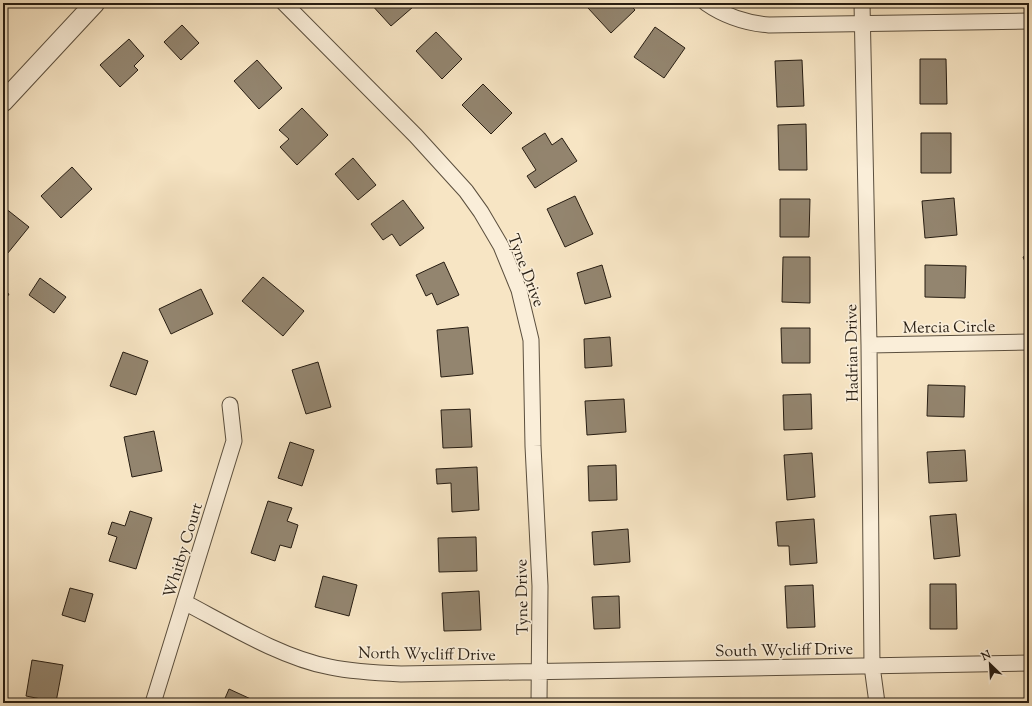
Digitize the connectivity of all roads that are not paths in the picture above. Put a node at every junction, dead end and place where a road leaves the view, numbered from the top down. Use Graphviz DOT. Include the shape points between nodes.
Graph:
graph roads {
  1 [pos="95,3"];
  2 [pos="284,3"];
  3 [pos="706,3"];
  4 [pos="862,3"];
  5 [pos="1029,21"];
  6 [pos="862,24"];
  7 [pos="3,102"];
  8 [pos="1029,342"];
  9 [pos="869,345"];
  10 [pos="230,405"];
  11 [pos="184,602"];
  12 [pos="1029,663"];
  13 [pos="872,666"];
  14 [pos="539,671"];
  15 [pos="153,703"];
  16 [pos="539,703"];
  17 [pos="877,703"];
  1 -- 7 [label="street"];
  2 -- 14 [label="street, Tyne Drive" via="416,136 466,191 498,240 516,279 531,340 540,586"];
  3 -- 6 [label="street" via="723,14 751,24"];
  4 -- 6 [label="street, Hadrian Drive"];
  5 -- 6 [label="street"];
  6 -- 9 [label="street, Hadrian Drive"];
  8 -- 9 [label="street, Mercia Circle"];
  9 -- 13 [label="street, Hadrian Drive"];
  10 -- 11 [label="street, Whitby Court" via="234,441"];
  11 -- 14 [label="street, North Wycliff Drive" via="269,646 329,667 401,674"];
  11 -- 15 [label="street, Whitby Court"];
  12 -- 13 [label="street, South Wycliff Drive"];
  13 -- 14 [label="street, South Wycliff Drive"];
  13 -- 17 [label="street, Hadrian Drive"];
  14 -- 16 [label="street, Tyne Drive"];
}
